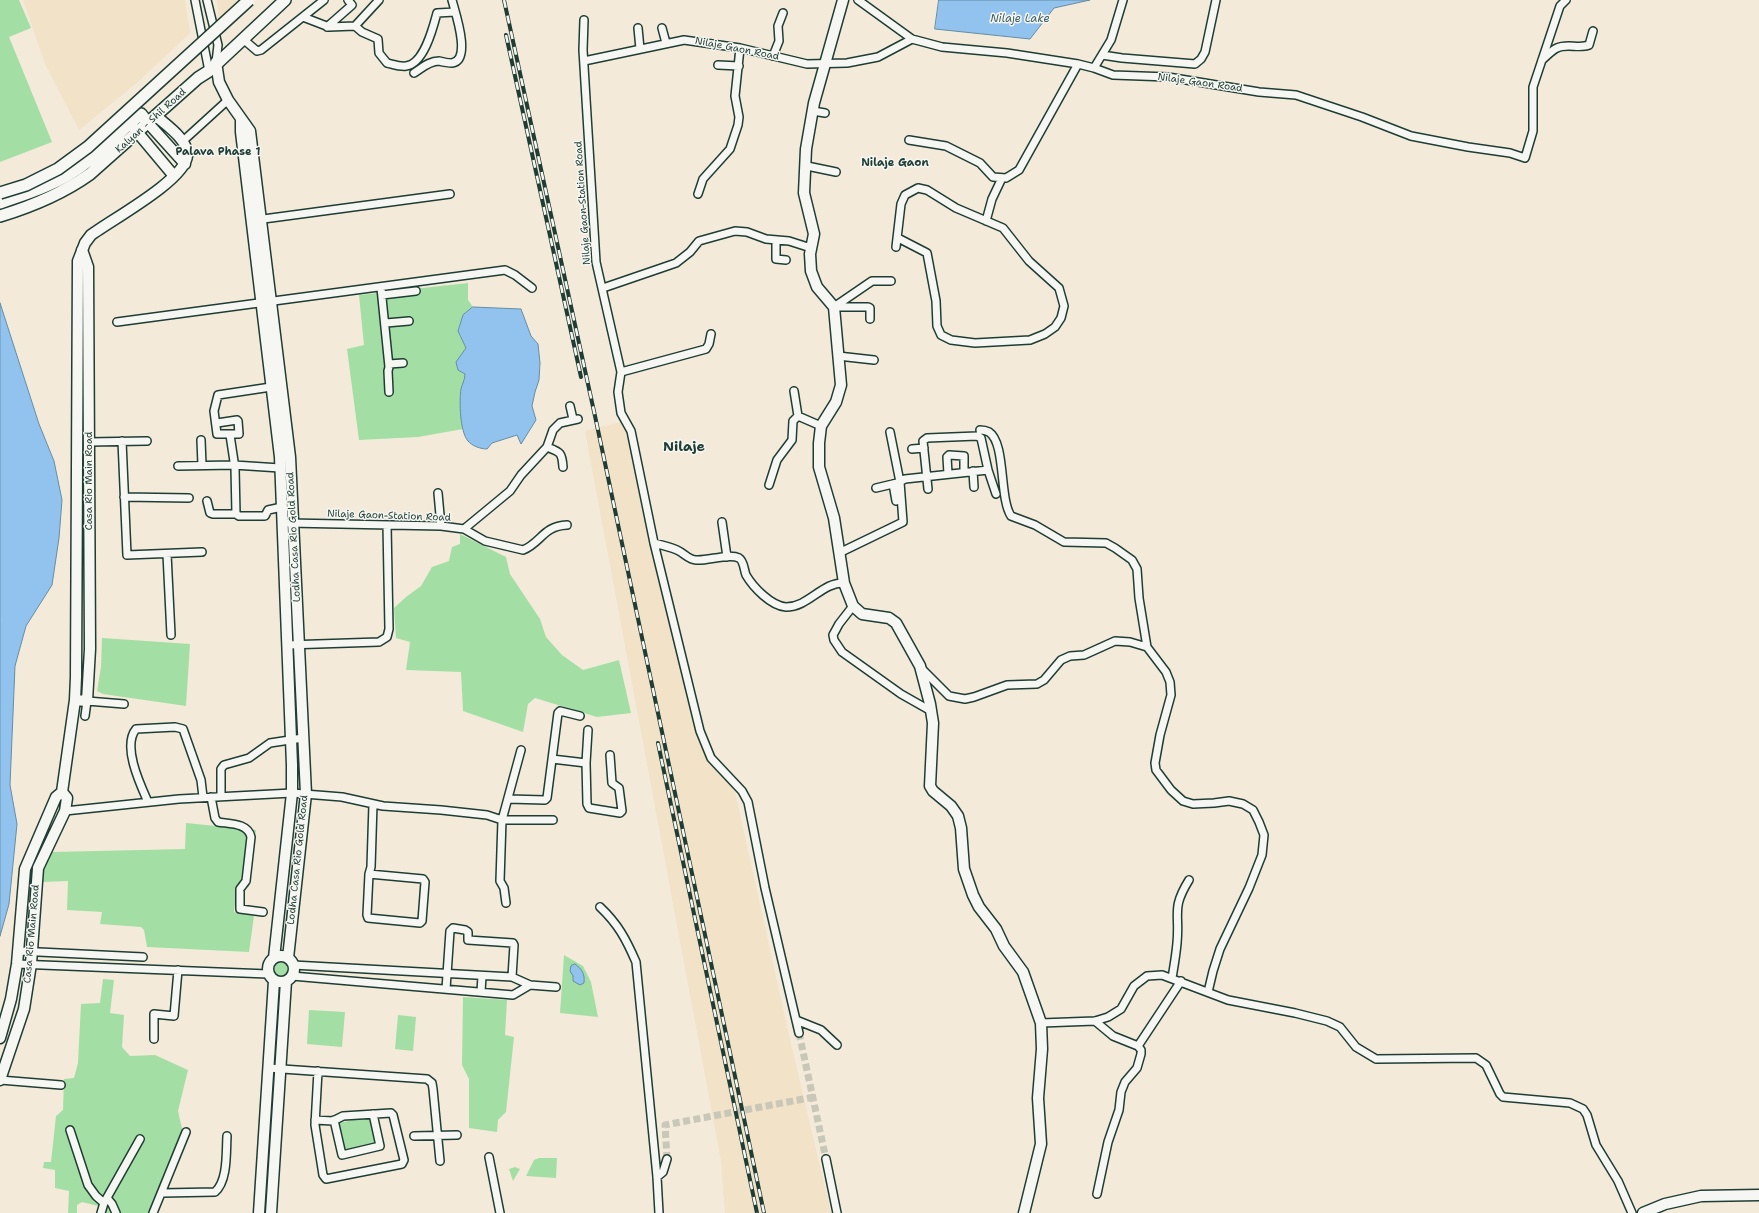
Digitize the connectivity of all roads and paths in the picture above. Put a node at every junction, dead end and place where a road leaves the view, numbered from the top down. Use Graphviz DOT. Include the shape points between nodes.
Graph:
graph roads {
  1 [pos="195,0"];
  2 [pos="207,0"];
  3 [pos="249,0"];
  4 [pos="285,0"];
  5 [pos="324,0"];
  6 [pos="358,0"];
  7 [pos="379,0"];
  8 [pos="452,0"];
  9 [pos="842,0"];
  10 [pos="858,0"];
  11 [pos="1123,0"];
  12 [pos="1216,0"];
  13 [pos="1566,0"];
  14 [pos="350,2"];
  15 [pos="455,12"];
  16 [pos="783,12"];
  17 [pos="303,18"];
  18 [pos="584,20"];
  19 [pos="355,26"];
  20 [pos="327,27"];
  21 [pos="638,28"];
  22 [pos="662,28"];
  23 [pos="1593,31"];
  24 [pos="243,39"];
  25 [pos="912,39"];
  26 [pos="666,43"];
  27 [pos="740,48"];
  28 [pos="640,49"];
  29 [pos="1102,55"];
  30 [pos="773,56"];
  31 [pos="1542,60"];
  32 [pos="584,61"];
  33 [pos="1174,63"];
  34 [pos="824,64"];
  35 [pos="1078,64"];
  36 [pos="718,65"];
  37 [pos="739,66"];
  38 [pos="213,67"];
  39 [pos="1094,68"];
  40 [pos="414,73"];
  41 [pos="1171,77"];
  42 [pos="228,100"];
  43 [pos="813,111"];
  44 [pos="825,113"];
  45 [pos="152,119"];
  46 [pos="130,123"];
  47 [pos="137,134"];
  48 [pos="909,140"];
  49 [pos="183,141"];
  50 [pos="185,164"];
  51 [pos="807,166"];
  52 [pos="836,172"];
  53 [pos="174,176"];
  54 [pos="1002,178"];
  55 [pos="0,193"];
  56 [pos="450,194"];
  57 [pos="698,194"];
  58 [pos="0,203"];
  59 [pos="0,216"];
  60 [pos="256,220"];
  61 [pos="986,221"];
  62 [pos="898,238"];
  63 [pos="776,240"];
  64 [pos="896,247"];
  65 [pos="811,248"];
  66 [pos="82,250"];
  67 [pos="786,260"];
  68 [pos="891,281"];
  69 [pos="532,288"];
  70 [pos="603,288"];
  71 [pos="382,291"];
  72 [pos="416,292"];
  73 [pos="266,301"];
  74 [pos="834,307"];
  75 [pos="870,319"];
  76 [pos="409,320"];
  77 [pos="117,322"];
  78 [pos="386,323"];
  79 [pos="711,334"];
  80 [pos="838,356"];
  81 [pos="874,360"];
  82 [pos="403,363"];
  83 [pos="389,364"];
  84 [pos="620,372"];
  85 [pos="271,386"];
  86 [pos="794,390"];
  87 [pos="390,392"];
  88 [pos="570,406"];
  89 [pos="798,416"];
  90 [pos="217,422"];
  91 [pos="821,426"];
  92 [pos="980,430"];
  93 [pos="890,432"];
  94 [pos="230,435"];
  95 [pos="201,440"];
  96 [pos="122,441"];
  97 [pos="148,441"];
  98 [pos="89,442"];
  99 [pos="546,448"];
  100 [pos="924,448"];
  101 [pos="912,449"];
  102 [pos="234,464"];
  103 [pos="202,465"];
  104 [pos="178,466"];
  105 [pos="563,466"];
  106 [pos="280,468"];
  107 [pos="988,470"];
  108 [pos="973,471"];
  109 [pos="964,472"];
  110 [pos="948,474"];
  111 [pos="926,477"];
  112 [pos="896,483"];
  113 [pos="769,485"];
  114 [pos="876,488"];
  115 [pos="974,488"];
  116 [pos="928,489"];
  117 [pos="438,494"];
  118 [pos="996,494"];
  119 [pos="124,497"];
  120 [pos="189,498"];
  121 [pos="207,501"];
  122 [pos="896,501"];
  123 [pos="282,507"];
  124 [pos="236,514"];
  125 [pos="282,522"];
  126 [pos="722,522"];
  127 [pos="293,523"];
  128 [pos="567,524"];
  129 [pos="387,525"];
  130 [pos="441,526"];
  131 [pos="464,530"];
  132 [pos="654,542"];
  133 [pos="202,552"];
  134 [pos="839,553"];
  135 [pos="167,554"];
  136 [pos="727,557"];
  137 [pos="844,583"];
  138 [pos="76,591"];
  139 [pos="90,591"];
  140 [pos="853,606"];
  141 [pos="171,635"];
  142 [pos="287,645"];
  143 [pos="299,645"];
  144 [pos="1147,647"];
  145 [pos="920,666"];
  146 [pos="75,700"];
  147 [pos="87,701"];
  148 [pos="124,704"];
  149 [pos="931,711"];
  150 [pos="85,716"];
  151 [pos="580,716"];
  152 [pos="588,730"];
  153 [pos="291,738"];
  154 [pos="303,738"];
  155 [pos="521,750"];
  156 [pos="610,755"];
  157 [pos="552,759"];
  158 [pos="586,763"];
  159 [pos="62,792"];
  160 [pos="292,792"];
  161 [pos="306,794"];
  162 [pos="221,796"];
  163 [pos="203,797"];
  164 [pos="211,797"];
  165 [pos="508,799"];
  166 [pos="148,802"];
  167 [pos="373,804"];
  168 [pos="65,811"];
  169 [pos="502,820"];
  170 [pos="553,820"];
  171 [pos="369,874"];
  172 [pos="1189,880"];
  173 [pos="506,902"];
  174 [pos="600,907"];
  175 [pos="264,912"];
  176 [pos="18,950"];
  177 [pos="32,951"];
  178 [pos="143,957"];
  179 [pos="274,958"];
  180 [pos="290,961"];
  181 [pos="17,964"];
  182 [pos="31,964"];
  183 [pos="374,968"];
  184 [pos="178,970"];
  185 [pos="447,973"];
  186 [pos="482,976"];
  187 [pos="271,977"];
  188 [pos="512,977"];
  189 [pos="1172,978"];
  190 [pos="289,979"];
  191 [pos="1181,981"];
  192 [pos="373,982"];
  193 [pos="530,985"];
  194 [pos="556,987"];
  195 [pos="446,989"];
  196 [pos="481,992"];
  197 [pos="1208,992"];
  198 [pos="796,1020"];
  199 [pos="1095,1021"];
  200 [pos="1041,1023"];
  201 [pos="799,1033"];
  202 [pos="0,1038"];
  203 [pos="154,1039"];
  204 [pos="837,1045"];
  205 [pos="1138,1046"];
  206 [pos="268,1068"];
  207 [pos="281,1068"];
  208 [pos="318,1071"];
  209 [pos="0,1080"];
  210 [pos="61,1085"];
  211 [pos="373,1114"];
  212 [pos="315,1120"];
  213 [pos="334,1120"];
  214 [pos="70,1130"];
  215 [pos="186,1132"];
  216 [pos="438,1135"];
  217 [pos="457,1135"];
  218 [pos="227,1136"];
  219 [pos="414,1136"];
  220 [pos="140,1139"];
  221 [pos="489,1156"];
  222 [pos="826,1158"];
  223 [pos="667,1159"];
  224 [pos="440,1160"];
  225 [pos="657,1177"];
  226 [pos="162,1193"];
  227 [pos="1096,1194"];
  228 [pos="1759,1196"];
  229 [pos="106,1201"];
  230 [pos="102,1213"];
  231 [pos="116,1213"];
  232 [pos="153,1213"];
  233 [pos="259,1213"];
  234 [pos="271,1213"];
  235 [pos="500,1213"];
  236 [pos="659,1213"];
  237 [pos="837,1213"];
  238 [pos="1024,1213"];
  239 [pos="1632,1213"];
  240 [pos="1643,1213"];
  1 -- 38 [label="street"];
  2 -- 38 [label="street" via="218,45"];
  3 -- 55 [label="main road, bridge" via="88,147 58,169 26,185"];
  4 -- 24 [label="main road, Kalyan - Shil Road"];
  5 -- 17 [label="street"];
  6 -- 14 [label="street"];
  7 -- 19 [label="street"];
  8 -- 15 [label="street"];
  9 -- 34 [label="street"];
  10 -- 25 [label="street, Nilaje Gaon Road"];
  11 -- 29 [label="street" via="1111,40"];
  12 -- 33 [label="street" via="1205,52 1201,59 1195,64"];
  13 -- 31 [label="street" via="1560,6"];
  14 -- 20 [label="street"];
  15 -- 19 [label="street" via="437,13 428,46 411,64 405,66 387,63 379,53 378,39"];
  15 -- 40 [label="street" via="462,38 459,58 451,63 433,62"];
  16 -- 30 [label="street" via="778,26 779,41"];
  17 -- 20 [label="street"];
  17 -- 24 [label="street" via="261,50 257,51"];
  18 -- 32 [label="street, Nilaje Gaon-Station Road"];
  19 -- 20 [label="street"];
  21 -- 28 [label="street"];
  22 -- 26 [label="street"];
  23 -- 31 [label="street" via="1589,45 1557,48"];
  24 -- 38 [label="main road, Kalyan - Shil Road"];
  25 -- 34 [label="street, Nilaje Gaon Road" via="878,57"];
  25 -- 35 [label="street, Nilaje Gaon Road" via="942,47 1007,53"];
  26 -- 27 [label="street, Nilaje Gaon Road" via="684,40"];
  26 -- 28 [label="street, Nilaje Gaon Road"];
  27 -- 30 [label="street, Nilaje Gaon Road"];
  27 -- 37 [label="street"];
  28 -- 32 [label="street, Nilaje Gaon Road"];
  29 -- 33 [label="street"];
  29 -- 39 [label="street"];
  30 -- 34 [label="street, Nilaje Gaon Road" via="807,64"];
  31 -- 41 [label="street, Nilaje Gaon Road" via="1533,87 1533,131 1525,158 1510,153 1412,136 1296,95 1259,92"];
  32 -- 70 [label="street, Nilaje Gaon-Station Road" via="596,262"];
  33 -- 41 [label="street"];
  34 -- 43 [label="street"];
  35 -- 39 [label="street, Nilaje Gaon Road"];
  35 -- 54 [label="street" via="1019,170"];
  36 -- 37 [label="street"];
  37 -- 57 [label="street" via="735,96 738,125 730,149 703,179"];
  38 -- 42 [label="street, Lodha Casa Rio Gold Road"];
  38 -- 45 [label="main road, Kalyan - Shil Road"];
  39 -- 41 [label="street, Nilaje Gaon Road" via="1113,75"];
  42 -- 49 [label="street"];
  42 -- 60 [label="street, Lodha Casa Rio Gold Road" via="250,131"];
  43 -- 44 [label="street"];
  43 -- 51 [label="street" via="806,148"];
  45 -- 46 [label="main road, Kalyan - Shil Road" via="141,114"];
  45 -- 47 [label="main road, Kalyan - Shil Road"];
  45 -- 49 [label="street"];
  45 -- 50 [label="street"];
  46 -- 47 [label="street"];
  46 -- 58 [label="main road, Kalyan - Shil Road" via="97,154 67,176 44,188"];
  47 -- 53 [label="street"];
  47 -- 59 [label="main road, Kalyan - Shil Road" via="73,186"];
  48 -- 54 [label="street" via="946,146 980,163 993,177"];
  49 -- 50 [label="street" via="188,155"];
  50 -- 53 [label="street, Casa Rio Main Road"];
  51 -- 52 [label="street"];
  51 -- 65 [label="street" via="804,193 814,234"];
  53 -- 66 [label="street, Casa Rio Main Road" via="160,189 91,235"];
  54 -- 61 [label="street" via="992,199"];
  56 -- 60 [label="street"];
  60 -- 73 [label="street, Lodha Casa Rio Gold Road"];
  61 -- 62 [label="street" via="956,208 927,190 918,188 905,196 901,204"];
  61 -- 62 [label="street" via="1002,228 1028,261 1059,288 1064,306 1061,318 1045,334 1030,340 975,343 951,340 942,335 937,326 936,301 927,253"];
  62 -- 64 [label="street"];
  63 -- 65 [label="street"];
  63 -- 67 [label="street" via="776,259"];
  63 -- 70 [label="street" via="741,231 713,237 699,241 676,263"];
  65 -- 74 [label="street" via="811,271 817,287"];
  66 -- 98 [label="street, Casa Rio Main Road" via="88,267"];
  66 -- 138 [label="street, Casa Rio Main Road" via="77,268"];
  68 -- 74 [label="street" via="872,281"];
  69 -- 71 [label="street" via="505,270"];
  70 -- 84 [label="street, Nilaje Gaon-Station Road"];
  71 -- 72 [label="street"];
  71 -- 73 [label="street"];
  71 -- 78 [label="street"];
  73 -- 77 [label="street"];
  73 -- 85 [label="street, Lodha Casa Rio Gold Road"];
  73 -- 127 [label="street, Lodha Casa Rio Gold Road" via="290,456"];
  74 -- 75 [label="street" via="868,307"];
  74 -- 80 [label="street"];
  76 -- 78 [label="street"];
  78 -- 83 [label="street"];
  79 -- 84 [label="street" via="706,349"];
  80 -- 81 [label="street"];
  80 -- 91 [label="street" via="841,385 839,395"];
  82 -- 83 [label="street"];
  83 -- 87 [label="street"];
  84 -- 132 [label="street, Nilaje Gaon-Station Road" via="618,392 621,413 631,431"];
  85 -- 90 [label="street" via="218,395 214,411"];
  85 -- 106 [label="street, Lodha Casa Rio Gold Road"];
  86 -- 89 [label="street"];
  88 -- 99 [label="street, Nilaje Gaon-Station Road" via="576,419 560,423 553,430"];
  89 -- 91 [label="street"];
  89 -- 113 [label="street" via="793,421 792,440 777,460"];
  90 -- 94 [label="street" via="217,434"];
  90 -- 94 [label="street" via="238,421 238,434"];
  91 -- 134 [label="street" via="818,443 819,467 834,518"];
  92 -- 144 [label="street" via="989,432 994,437 999,450 1011,516 1035,525 1064,542 1106,543 1132,560 1137,569 1138,598"];
  93 -- 112 [label="street"];
  94 -- 102 [label="street"];
  95 -- 103 [label="street"];
  96 -- 97 [label="street"];
  96 -- 98 [label="street"];
  96 -- 119 [label="street"];
  98 -- 139 [label="street, Casa Rio Main Road"];
  99 -- 105 [label="street" via="560,453"];
  99 -- 131 [label="street, Nilaje Gaon-Station Road" via="501,501"];
  100 -- 101 [label="street"];
  100 -- 107 [label="street" via="924,441 927,438 978,436 981,438"];
  100 -- 111 [label="street"];
  102 -- 103 [label="street"];
  102 -- 106 [label="street"];
  102 -- 124 [label="street"];
  103 -- 104 [label="street"];
  106 -- 123 [label="street, Lodha Casa Rio Gold Road"];
  107 -- 108 [label="street"];
  107 -- 118 [label="street"];
  108 -- 109 [label="street"];
  108 -- 115 [label="street"];
  109 -- 110 [label="street"];
  109 -- 110 [label="street" via="964,456 949,455"];
  110 -- 111 [label="street"];
  111 -- 112 [label="street"];
  111 -- 116 [label="street"];
  112 -- 114 [label="street"];
  112 -- 122 [label="street"];
  112 -- 134 [label="street" via="903,522"];
  117 -- 130 [label="street"];
  119 -- 120 [label="street"];
  119 -- 135 [label="street" via="127,555"];
  121 -- 124 [label="street" via="210,513"];
  123 -- 124 [label="street" via="268,510 265,516"];
  123 -- 125 [label="street, Lodha Casa Rio Gold Road"];
  125 -- 127 [label="street, Nilaje Gaon-Station Road"];
  125 -- 142 [label="street, Lodha Casa Rio Gold Road"];
  126 -- 136 [label="street"];
  127 -- 129 [label="street, Nilaje Gaon-Station Road"];
  127 -- 143 [label="street, Lodha Casa Rio Gold Road"];
  128 -- 131 [label="street" via="557,525 523,550 486,541"];
  129 -- 130 [label="street, Nilaje Gaon-Station Road"];
  129 -- 143 [label="street" via="387,637 379,642"];
  130 -- 131 [label="street, Nilaje Gaon-Station Road"];
  132 -- 136 [label="street" via="693,560"];
  132 -- 198 [label="street" via="700,731 711,758 742,791 748,802"];
  133 -- 135 [label="street"];
  134 -- 137 [label="street"];
  135 -- 141 [label="street"];
  136 -- 137 [label="street" via="739,558 746,574 762,593 776,604 785,607 803,603 831,584"];
  137 -- 140 [label="street"];
  138 -- 139 [label="street"];
  138 -- 146 [label="street, Casa Rio Main Road"];
  139 -- 147 [label="street, Casa Rio Main Road"];
  140 -- 145 [label="street" via="862,614 889,618 896,623"];
  140 -- 149 [label="street" via="833,635 842,652 901,694"];
  142 -- 143 [label="street"];
  142 -- 153 [label="street, Lodha Casa Rio Gold Road"];
  143 -- 154 [label="street, Lodha Casa Rio Gold Road"];
  144 -- 145 [label="street" via="1115,641 1084,655 1061,660 1044,680 1037,684 1007,685 965,698 949,696"];
  144 -- 197 [label="street" via="1166,672 1171,695 1160,735 1156,770 1183,801 1230,801 1253,810 1264,836 1262,855 1223,943"];
  145 -- 149 [label="street"];
  146 -- 147 [label="street"];
  146 -- 159 [label="street, Casa Rio Main Road"];
  147 -- 148 [label="street"];
  147 -- 150 [label="street"];
  149 -- 200 [label="street" via="933,723 930,786 958,816 964,869 973,894 1023,972"];
  151 -- 157 [label="street" via="560,711 558,713"];
  152 -- 158 [label="street"];
  153 -- 154 [label="street"];
  153 -- 160 [label="street, Lodha Casa Rio Gold Road"];
  153 -- 162 [label="street" via="270,743 249,758 224,765 221,769"];
  154 -- 161 [label="street, Lodha Casa Rio Gold Road"];
  155 -- 165 [label="street"];
  156 -- 158 [label="street" via="612,783 619,788 622,811 620,813 589,808"];
  157 -- 158 [label="street"];
  157 -- 165 [label="street" via="545,800"];
  159 -- 168 [label="street, Casa Rio Main Road" via="67,798"];
  159 -- 176 [label="street, Casa Rio Main Road" via="56,797 25,869"];
  160 -- 161 [label="street"];
  160 -- 162 [label="street"];
  160 -- 179 [label="street, Lodha Casa Rio Gold Road"];
  161 -- 167 [label="street" via="342,797"];
  161 -- 180 [label="street, Lodha Casa Rio Gold Road"];
  162 -- 164 [label="street"];
  163 -- 164 [label="street"];
  163 -- 166 [label="street"];
  163 -- 166 [label="street" via="201,780 183,729 175,726 136,729 130,741 135,772"];
  164 -- 175 [label="street" via="218,822 246,827 250,831 246,881 240,888 238,905 240,909"];
  165 -- 169 [label="street"];
  166 -- 168 [label="street"];
  167 -- 169 [label="street" via="486,815"];
  167 -- 171 [label="street"];
  168 -- 177 [label="street, Casa Rio Main Road" via="38,868"];
  169 -- 170 [label="street"];
  169 -- 173 [label="street" via="500,881"];
  171 -- 171 [label="street" via="368,918 420,923 422,921 425,882 423,879"];
  172 -- 189 [label="street" via="1176,910 1177,942"];
  174 -- 225 [label="street" via="615,921 636,962"];
  176 -- 177 [label="street"];
  176 -- 181 [label="street, Casa Rio Main Road"];
  177 -- 178 [label="street"];
  177 -- 182 [label="street, Casa Rio Main Road"];
  179 -- 180 [label="street" via="280,956"];
  179 -- 187 [label="street, Lodha Casa Rio Gold Road" via="269,963"];
  180 -- 183 [label="street"];
  180 -- 190 [label="street, Lodha Casa Rio Gold Road"];
  181 -- 182 [label="street"];
  181 -- 202 [label="street, Casa Rio Main Road"];
  182 -- 184 [label="street"];
  182 -- 209 [label="street, Casa Rio Main Road" via="24,1009"];
  183 -- 185 [label="street"];
  183 -- 192 [label="street"];
  184 -- 187 [label="street"];
  184 -- 203 [label="street" via="174,1016 154,1014"];
  185 -- 186 [label="street"];
  185 -- 188 [label="street" via="450,931 453,928 468,932 468,940 513,943"];
  185 -- 195 [label="street"];
  186 -- 188 [label="street"];
  186 -- 196 [label="street"];
  187 -- 190 [label="street" via="281,983"];
  187 -- 206 [label="street, Lodha Casa Rio Gold Road"];
  188 -- 193 [label="street"];
  189 -- 191 [label="street"];
  189 -- 199 [label="street" via="1162,975 1147,976 1134,986 1121,1008 1108,1017"];
  190 -- 192 [label="street"];
  190 -- 207 [label="street, Lodha Casa Rio Gold Road"];
  191 -- 197 [label="street"];
  191 -- 205 [label="street"];
  192 -- 195 [label="street"];
  193 -- 194 [label="street"];
  193 -- 196 [label="street" via="513,995"];
  195 -- 196 [label="street"];
  197 -- 239 [label="street" via="1228,1000 1327,1021 1340,1027 1356,1047 1376,1059 1476,1058 1486,1065 1503,1097 1578,1105 1587,1115 1596,1145 1618,1181"];
  198 -- 201 [label="street"];
  198 -- 204 [label="street" via="821,1030"];
  199 -- 200 [label="street"];
  199 -- 205 [label="street" via="1114,1036"];
  200 -- 238 [label="street" via="1042,1049 1038,1098 1041,1144"];
  205 -- 227 [label="street" via="1141,1050 1140,1062 1121,1092 1119,1110 1108,1142"];
  206 -- 207 [label="street"];
  206 -- 233 [label="street, Lodha Casa Rio Gold Road"];
  207 -- 208 [label="street"];
  207 -- 234 [label="street, Lodha Casa Rio Gold Road"];
  208 -- 212 [label="street"];
  208 -- 216 [label="street" via="427,1079 432,1083"];
  209 -- 210 [label="street"];
  211 -- 212 [label="street" via="393,1114 404,1160 402,1164 326,1179 323,1176"];
  211 -- 213 [label="street" via="342,1116"];
  211 -- 213 [label="street" via="380,1146 342,1155"];
  212 -- 213 [label="street"];
  214 -- 229 [label="street" via="88,1185 96,1196"];
  215 -- 226 [label="street"];
  216 -- 217 [label="street"];
  216 -- 219 [label="street"];
  216 -- 224 [label="street"];
  218 -- 226 [label="street" via="220,1188 215,1192"];
  220 -- 229 [label="street"];
  221 -- 235 [label="street"];
  222 -- 237 [label="street"];
  223 -- 225 [label="street" via="663,1172"];
  225 -- 236 [label="street"];
  226 -- 232 [label="street"];
  228 -- 240 [label="street" via="1701,1196 1665,1204"];
  229 -- 230 [label="street"];
  229 -- 231 [label="street" via="112,1204"];
}
